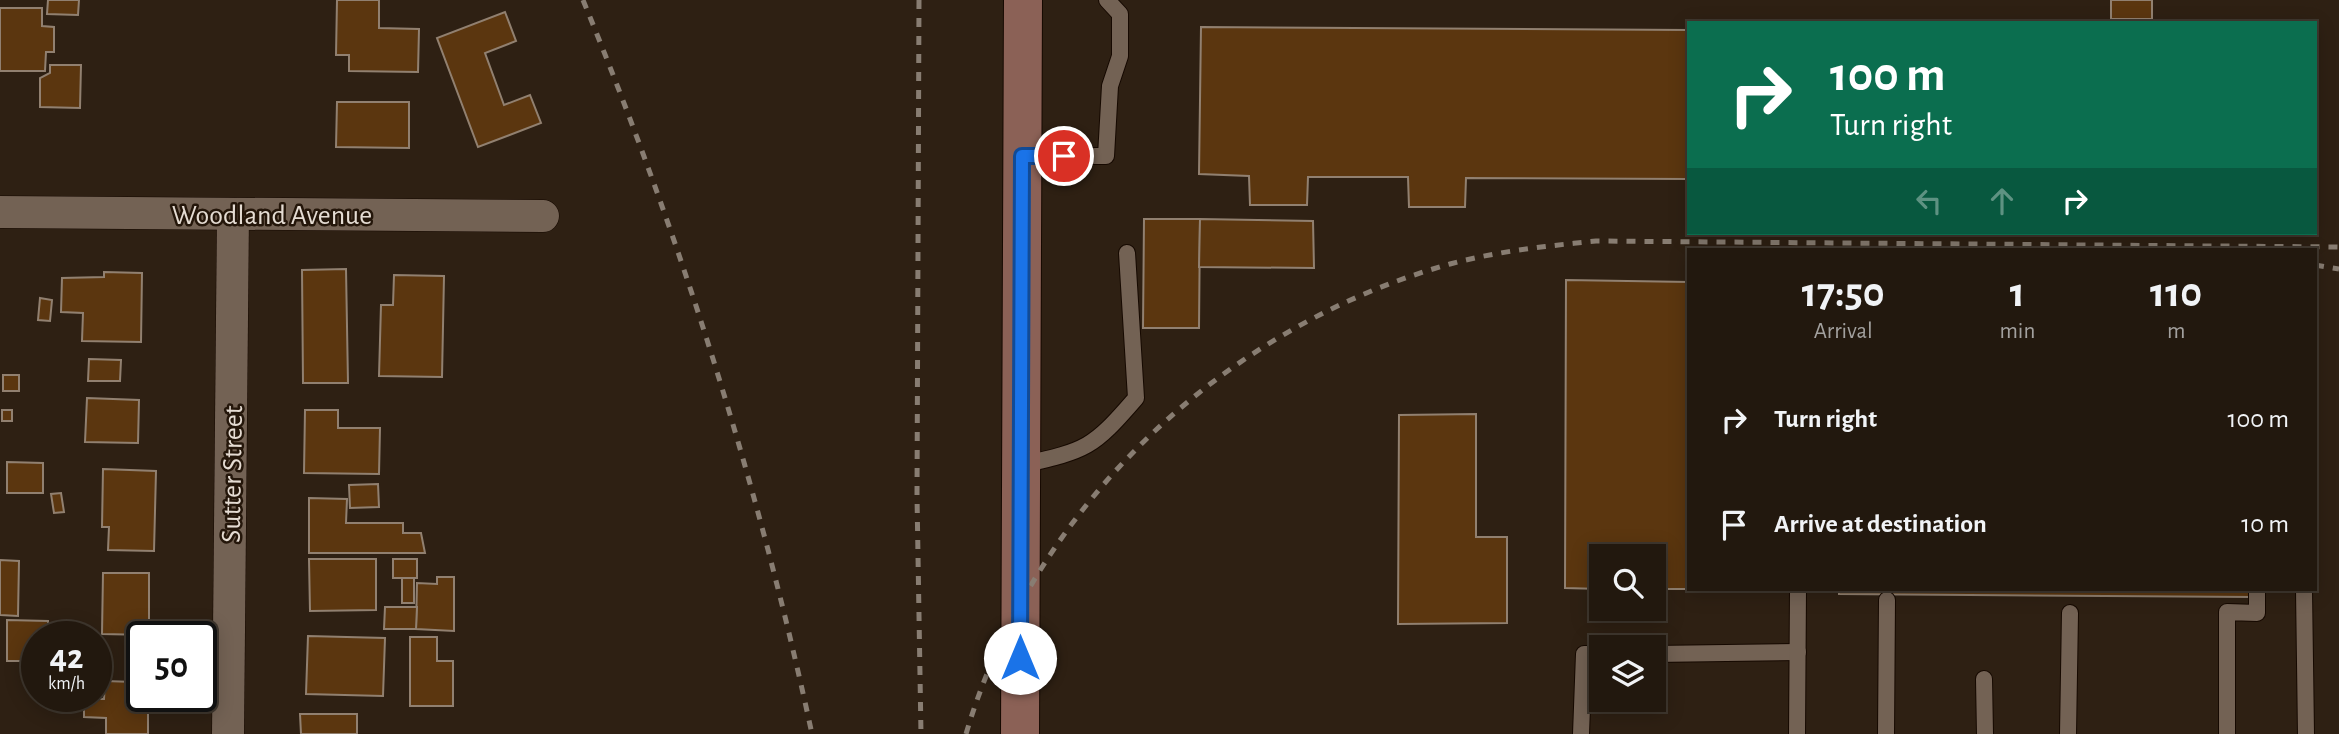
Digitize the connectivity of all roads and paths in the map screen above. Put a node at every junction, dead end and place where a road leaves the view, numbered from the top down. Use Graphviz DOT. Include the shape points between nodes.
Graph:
graph roads {
  1 [pos="1023,0"];
  2 [pos="1107,0"];
  3 [pos="1022,156"];
  4 [pos="0,212"];
  5 [pos="233,214"];
  6 [pos="543,216"];
  7 [pos="1127,253"];
  8 [pos="1019,466"];
  9 [pos="1798,591"];
  10 [pos="2257,591"];
  11 [pos="2304,591"];
  12 [pos="1887,600"];
  13 [pos="2070,613"];
  14 [pos="1798,652"];
  15 [pos="1589,654"];
  16 [pos="1666,654"];
  17 [pos="1984,679"];
  18 [pos="228,734"];
  19 [pos="1020,734"];
  20 [pos="1581,734"];
  21 [pos="1797,734"];
  22 [pos="1885,734"];
  23 [pos="1985,734"];
  24 [pos="2068,734"];
  25 [pos="2227,734"];
  26 [pos="2306,734"];
  1 -- 3 [label="main road"];
  2 -- 3 [label="lane" via="1119,14 1120,56 1110,86 1107,156"];
  3 -- 8 [label="main road"];
  4 -- 5 [label="street, Woodland Avenue"];
  5 -- 6 [label="street, Woodland Avenue"];
  5 -- 18 [label="street, Sutter Street"];
  7 -- 8 [label="lane" via="1136,398 1102,437 1078,452"];
  8 -- 19 [label="main road"];
  9 -- 14 [label="lane"];
  10 -- 25 [label="lane" via="2257,613 2227,612"];
  11 -- 26 [label="lane"];
  12 -- 22 [label="lane"];
  13 -- 24 [label="lane"];
  14 -- 16 [label="lane"];
  14 -- 21 [label="lane"];
  15 -- 20 [label="lane" via="1584,654"];
  17 -- 23 [label="lane"];
}
